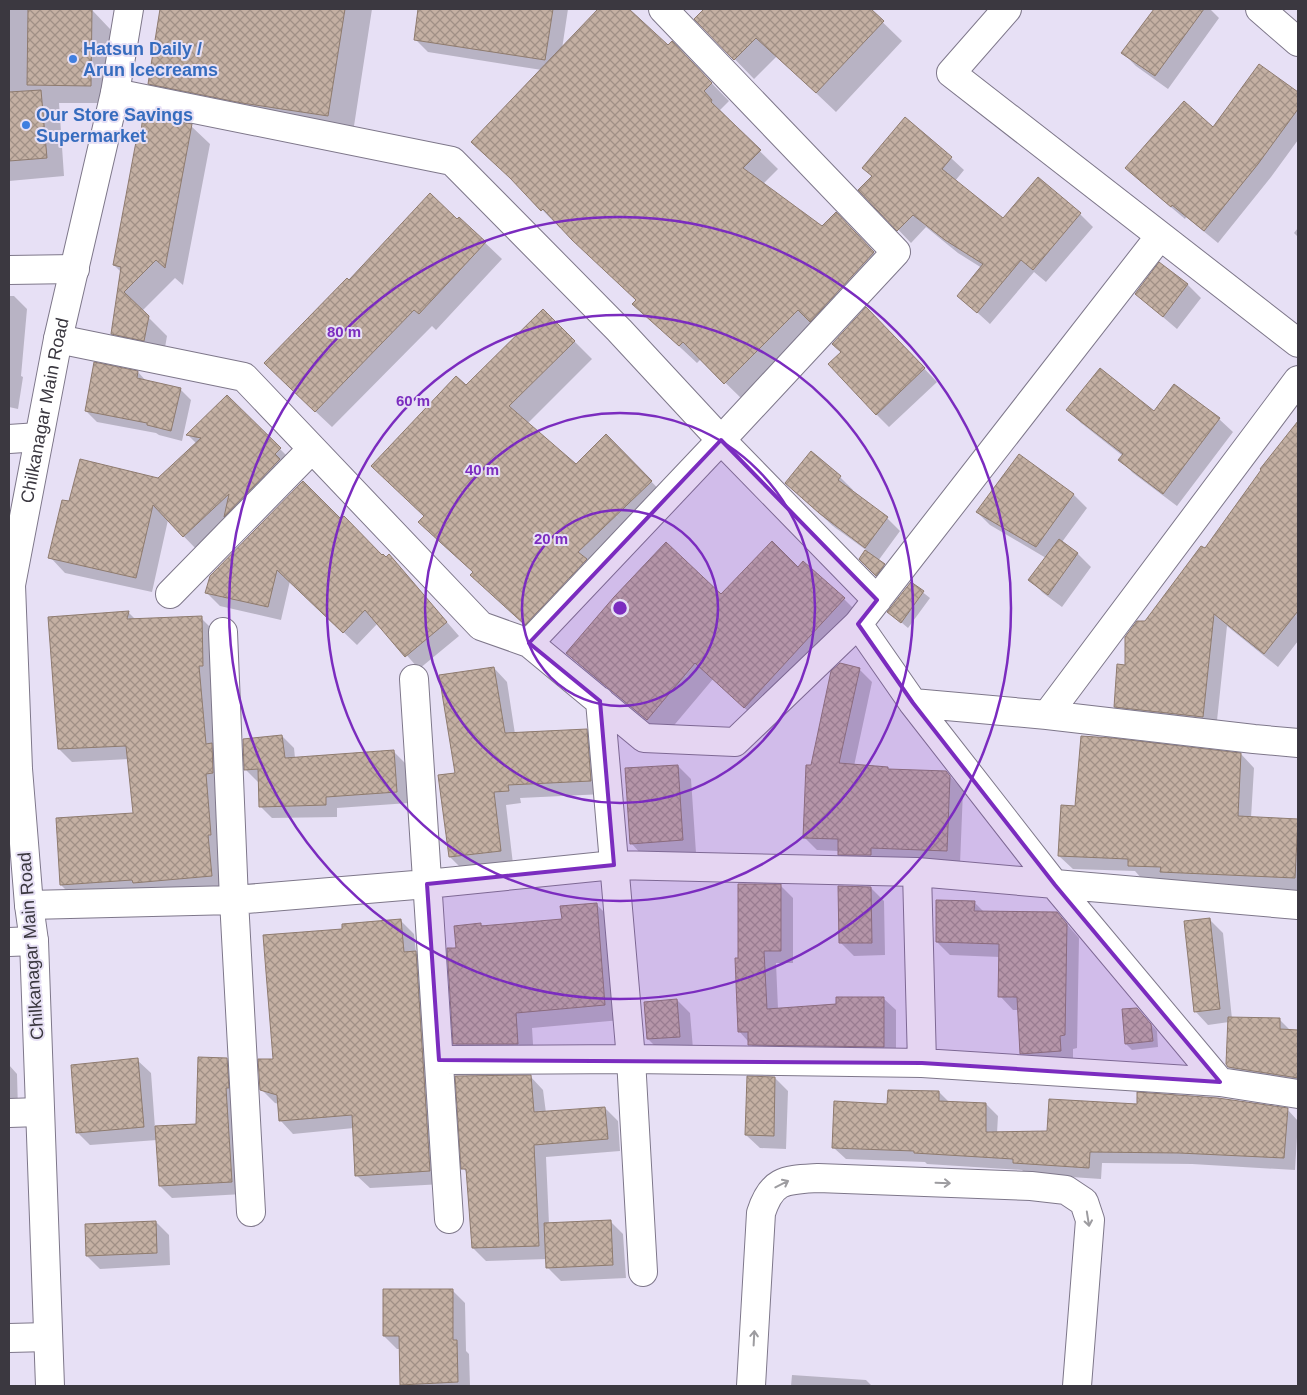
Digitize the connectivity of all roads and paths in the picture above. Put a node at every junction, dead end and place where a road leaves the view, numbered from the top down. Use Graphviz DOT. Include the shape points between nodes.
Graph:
graph roads {
  1 [pos="129,9"];
  2 [pos="663,9"];
  3 [pos="1007,9"];
  4 [pos="1260,9"];
  5 [pos="1294,30"];
  6 [pos="115,93"];
  7 [pos="1160,236"];
  8 [pos="75,269"];
  9 [pos="9,270"];
  10 [pos="58,338"];
  11 [pos="1298,343"];
  12 [pos="1298,380"];
  13 [pos="39,437"];
  14 [pos="9,439"];
  15 [pos="721,440"];
  16 [pos="312,449"];
  17 [pos="10,586"];
  18 [pos="170,594"];
  19 [pos="877,600"];
  20 [pos="858,624"];
  21 [pos="223,632"];
  22 [pos="529,643"];
  23 [pos="414,680"];
  24 [pos="600,701"];
  25 [pos="914,703"];
  26 [pos="1047,716"];
  27 [pos="1298,743"];
  28 [pos="13,770"];
  29 [pos="614,865"];
  30 [pos="917,872"];
  31 [pos="427,884"];
  32 [pos="1055,885"];
  33 [pos="234,900"];
  34 [pos="1298,905"];
  35 [pos="29,906"];
  36 [pos="22,941"];
  37 [pos="439,1060"];
  38 [pos="631,1060"];
  39 [pos="922,1063"];
  40 [pos="1220,1082"];
  41 [pos="1298,1094"];
  42 [pos="40,1112"];
  43 [pos="9,1113"];
  44 [pos="251,1212"];
  45 [pos="449,1219"];
  46 [pos="643,1272"];
  47 [pos="48,1337"];
  48 [pos="9,1338"];
  49 [pos="50,1386"];
  50 [pos="751,1386"];
  51 [pos="1077,1386"];
  1 -- 6 [label="street, Chilkanagar Main Road"];
  2 -- 15 [label="street" via="896,252"];
  3 -- 7 [label="street" via="951,73"];
  4 -- 5 [label="street"];
  6 -- 8 [label="street, Chilkanagar Main Road"];
  6 -- 15 [label="street" via="452,161 619,330"];
  7 -- 11 [label="street"];
  7 -- 19 [label="street"];
  8 -- 9 [label="street"];
  8 -- 10 [label="street, Chilkanagar Main Road"];
  10 -- 13 [label="street, Chilkanagar Main Road"];
  10 -- 16 [label="street" via="244,377"];
  12 -- 26 [label="street"];
  13 -- 14 [label="street"];
  13 -- 17 [label="street, Chilkanagar Main Road"];
  15 -- 19 [label="street"];
  15 -- 22 [label="street"];
  16 -- 18 [label="street"];
  16 -- 22 [label="street" via="481,626"];
  17 -- 28 [label="street, Chilkanagar Main Road"];
  19 -- 20 [label="street"];
  20 -- 24 [label="street" via="735,742 644,738"];
  20 -- 25 [label="street"];
  21 -- 33 [label="street"];
  22 -- 24 [label="street"];
  23 -- 31 [label="street"];
  24 -- 29 [label="street"];
  25 -- 26 [label="street"];
  25 -- 32 [label="street"];
  26 -- 27 [label="street"];
  28 -- 35 [label="street, Chilkanagar Main Road"];
  29 -- 30 [label="street"];
  29 -- 31 [label="street"];
  29 -- 38 [label="street"];
  30 -- 32 [label="street"];
  30 -- 39 [label="street"];
  31 -- 33 [label="street"];
  31 -- 37 [label="street"];
  32 -- 34 [label="street"];
  32 -- 40 [label="street"];
  33 -- 35 [label="street"];
  33 -- 44 [label="street"];
  35 -- 36 [label="street, Chilkanagar Main Road"];
  36 -- 42 [label="street, Chilkanagar Main Road"];
  37 -- 38 [label="street"];
  37 -- 45 [label="street"];
  38 -- 39 [label="street"];
  38 -- 46 [label="street"];
  39 -- 40 [label="street"];
  40 -- 41 [label="street"];
  42 -- 43 [label="street"];
  42 -- 47 [label="street, Chilkanagar Main Road"];
  47 -- 48 [label="street"];
  47 -- 49 [label="street, Chilkanagar Main Road"];
  50 -- 51 [label="street, one-way" via="761,1213 766,1197 776,1185 818,1178 1031,1186 1066,1190 1084,1202 1090,1220"];
}
